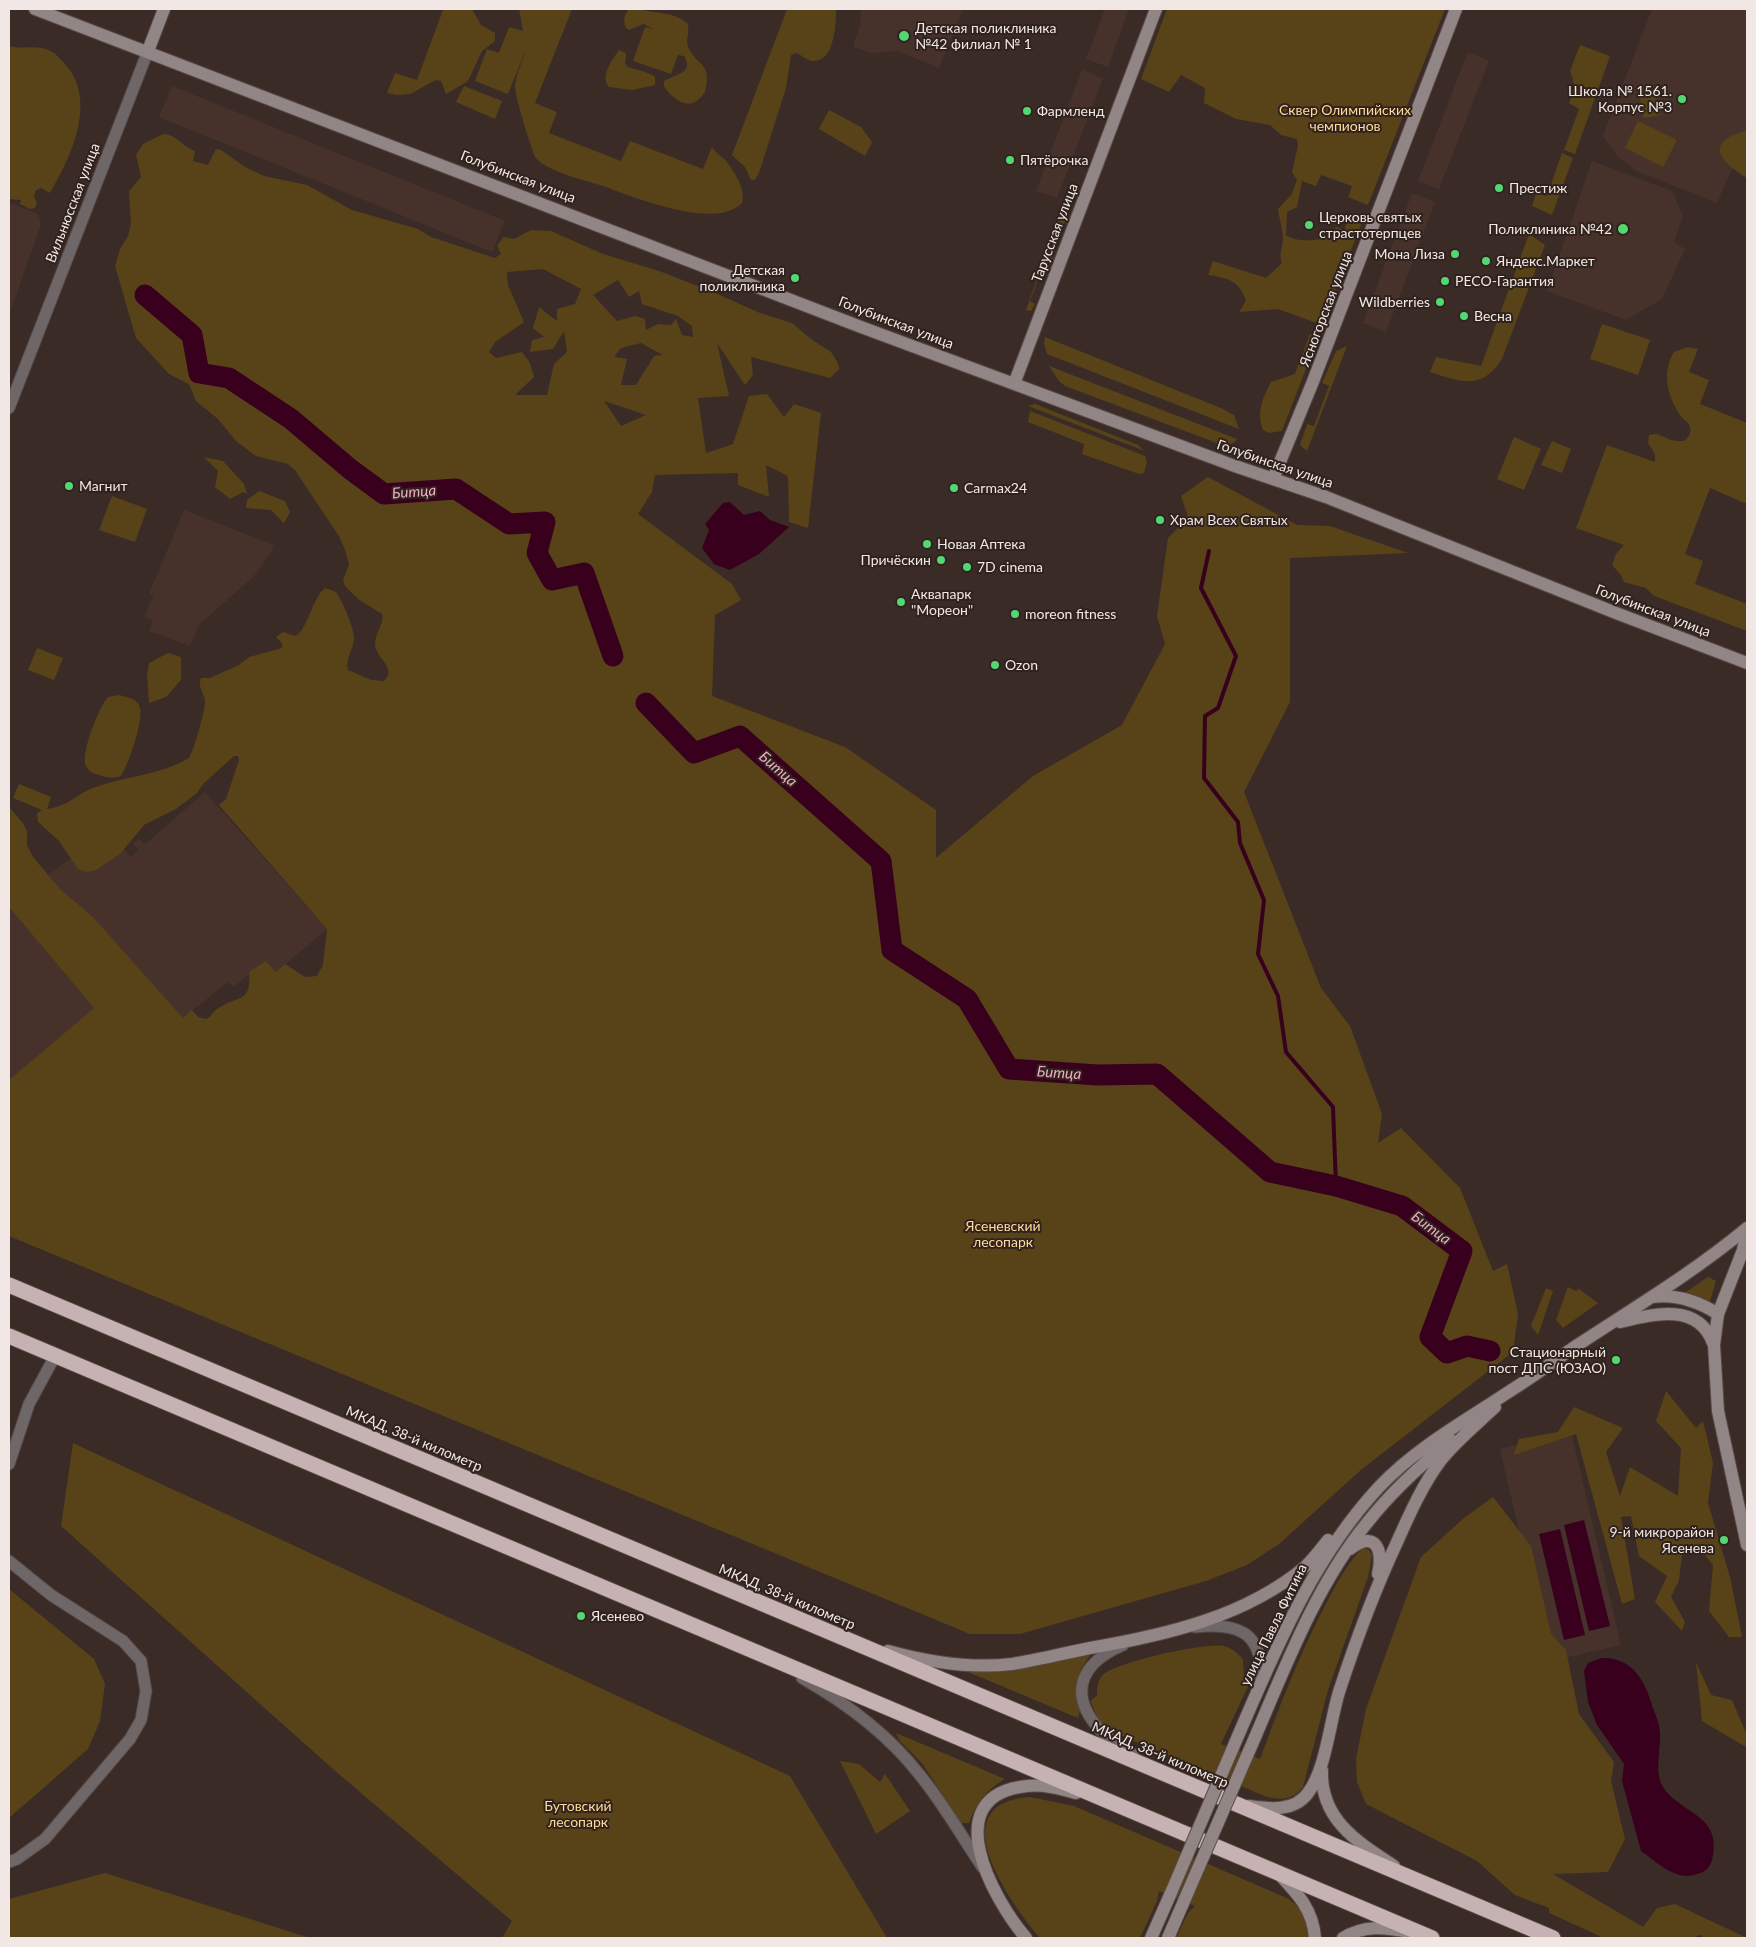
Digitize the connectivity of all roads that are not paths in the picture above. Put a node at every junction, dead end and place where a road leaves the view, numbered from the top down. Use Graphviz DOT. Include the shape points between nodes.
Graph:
graph roads {
  1 [pos="35,9"];
  2 [pos="164,9"];
  3 [pos="1156,9"];
  4 [pos="1456,9"];
  5 [pos="148,51"];
  6 [pos="1014,384"];
  7 [pos="9,408"];
  8 [pos="1273,478"];
  9 [pos="1747,663"];
  10 [pos="1747,1228"];
  11 [pos="9,1286"];
  12 [pos="1651,1298"];
  13 [pos="1718,1314"];
  14 [pos="1613,1324"];
  15 [pos="9,1336"];
  16 [pos="1714,1345"];
  17 [pos="55,1356"];
  18 [pos="1511,1391"];
  19 [pos="9,1464"];
  20 [pos="1366,1502"];
  21 [pos="1747,1545"];
  22 [pos="1346,1552"];
  23 [pos="9,1561"];
  24 [pos="1373,1594"];
  25 [pos="1186,1628"];
  26 [pos="839,1636"];
  27 [pos="1132,1642"];
  28 [pos="762,1655"];
  29 [pos="1261,1684"];
  30 [pos="1322,1761"];
  31 [pos="1196,1788"];
  32 [pos="1135,1813"];
  33 [pos="9,1862"];
  34 [pos="986,1873"];
  35 [pos="1277,1873"];
  36 [pos="1417,1881"];
  37 [pos="1026,1938"];
  38 [pos="1151,1938"];
  39 [pos="1168,1938"];
  40 [pos="1315,1938"];
  41 [pos="1343,1938"];
  42 [pos="1432,1938"];
  43 [pos="1553,1938"];
  1 -- 5 [label="main road, Голубинская улица"];
  2 -- 5 [label="main road, Вильнюсская улица"];
  3 -- 6 [label="main road, Тарусская улица"];
  4 -- 8 [label="main road, Ясногорская улица"];
  5 -- 6 [label="main road, Голубинская улица"];
  5 -- 7 [label="street, Вильнюсская улица"];
  6 -- 8 [label="main road, Голубинская улица"];
  8 -- 9 [label="main road, Голубинская улица"];
  10 -- 12 [label="main road, улица Павла Фитина"];
  10 -- 13 [label="main road" via="1743,1250"];
  11 -- 26 [label="highway, МКАД, 38-й километр"];
  12 -- 13 [label="main road" via="1668,1295 1707,1307"];
  12 -- 14 [label="main road, улица Павла Фитина"];
  13 -- 16 [label="main road"];
  14 -- 16 [label="main road, улица Павла Фитина" via="1665,1313 1684,1315 1701,1323 1709,1331"];
  14 -- 18 [label="main road, улица Павла Фитина"];
  15 -- 17 [label="highway"];
  16 -- 21 [label="main road" via="1718,1411"];
  17 -- 19 [label="street" via="29,1404"];
  17 -- 28 [label="highway"];
  18 -- 20 [label="main road, улица Павла Фитина" via="1450,1429 1413,1457"];
  18 -- 22 [label="main road, улица Павла Фитина" via="1423,1463 1366,1523"];
  18 -- 24 [label="main road" via="1438,1466 1418,1497"];
  20 -- 25 [label="main road" via="1360,1504 1307,1565 1281,1584 1240,1607"];
  20 -- 29 [label="main road, улица Павла Фитина" via="1331,1546 1312,1578"];
  22 -- 24 [label="main road" via="1366,1540 1379,1550 1381,1562"];
  22 -- 39 [label="main road, улица Павла Фитина, bridge" via="1303,1630"];
  23 -- 33 [label="street" via="52,1595 123,1641 141,1661 146,1691 141,1720 130,1739 45,1839"];
  24 -- 30 [label="main road" via="1339,1693"];
  25 -- 27 [label="main road"];
  25 -- 29 [label="street" via="1216,1625 1246,1633 1260,1653"];
  26 -- 27 [label="main road" via="907,1656 971,1665 1011,1664"];
  26 -- 31 [label="highway, МКАД, 38-й километр"];
  27 -- 31 [label="street" via="1108,1651 1087,1671 1083,1684 1086,1712 1094,1726 1109,1740"];
  28 -- 32 [label="highway"];
  28 -- 34 [label="street" via="833,1696 863,1717 892,1744 919,1773"];
  29 -- 38 [label="main road, улица Павла Фитина, bridge"];
  30 -- 31 [label="main road" via="1308,1793 1298,1803 1285,1808 1250,1806"];
  30 -- 36 [label="main road" via="1324,1794 1330,1812 1340,1826"];
  31 -- 36 [label="highway, МКАД, 38-й километр"];
  32 -- 34 [label="main road" via="1052,1787 1028,1785 1007,1789 993,1797 979,1818 977,1841"];
  32 -- 35 [label="highway"];
  34 -- 37 [label="main road"];
  35 -- 40 [label="main road" via="1304,1902 1311,1916"];
  35 -- 42 [label="highway"];
  36 -- 43 [label="highway, МКАД, 38-й километр"];
  41 -- 42 [label="main road" via="1365,1928"];
}
